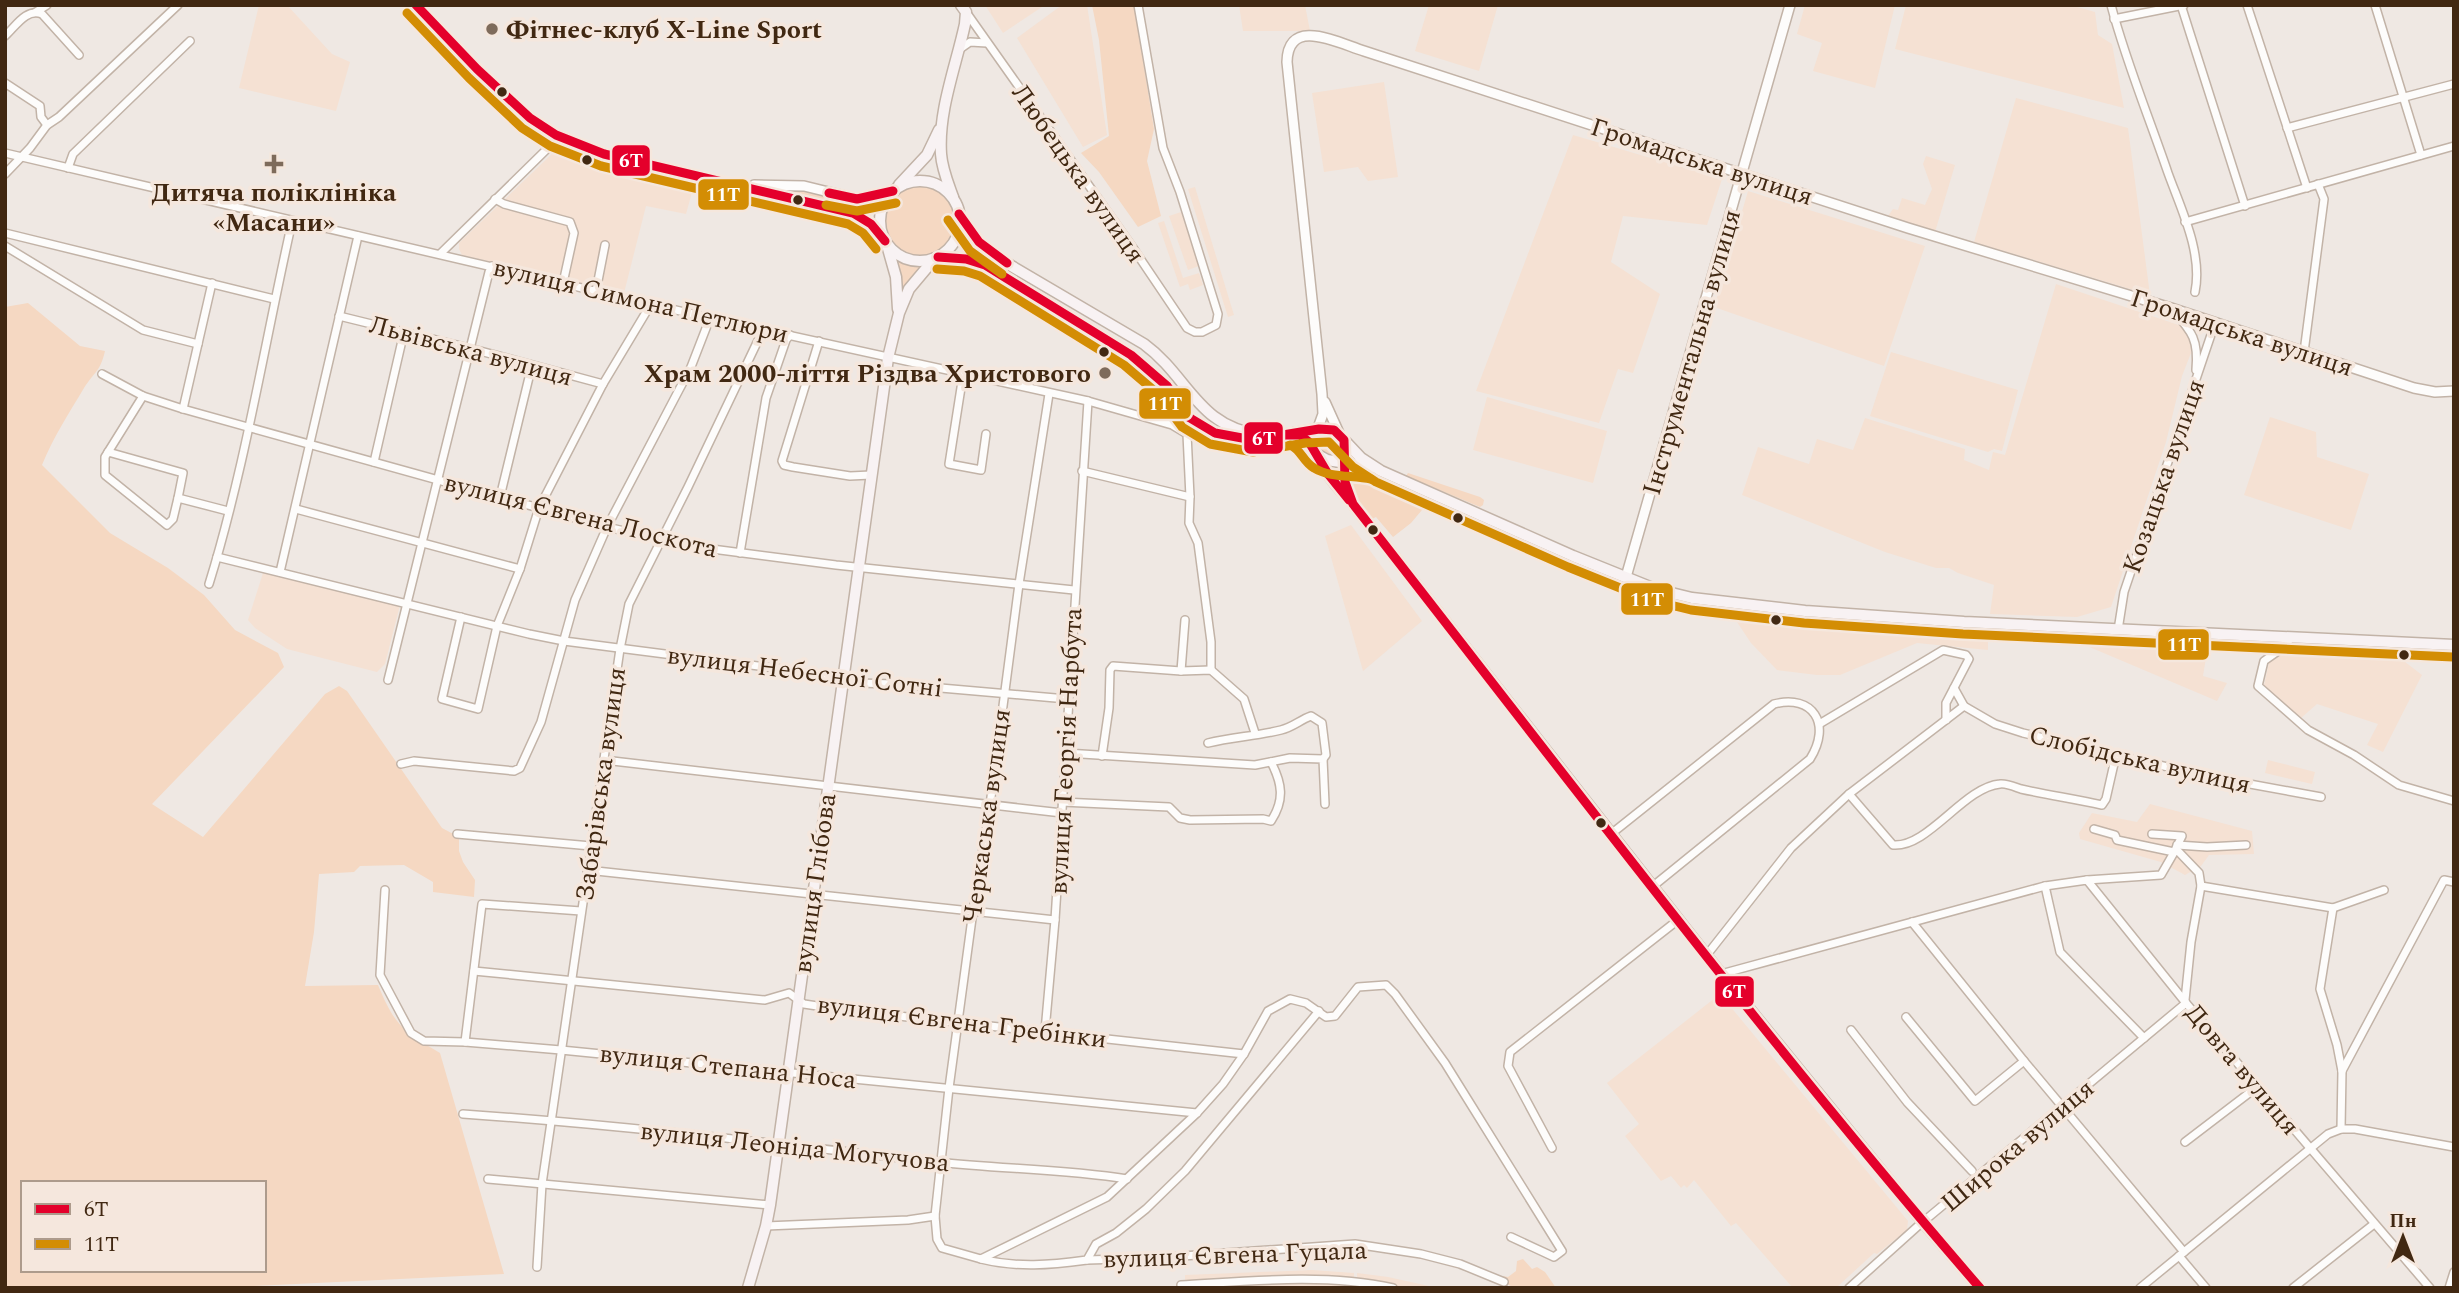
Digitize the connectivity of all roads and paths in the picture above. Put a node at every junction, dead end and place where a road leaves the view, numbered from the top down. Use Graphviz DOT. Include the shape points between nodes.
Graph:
graph roads {
  1 [pos="47,5"];
  2 [pos="178,5"];
  3 [pos="416,5"];
  4 [pos="1138,5"];
  5 [pos="1790,5"];
  6 [pos="2110,5"];
  7 [pos="2182,5"];
  8 [pos="2247,5"];
  9 [pos="2375,5"];
  10 [pos="964,8"];
  11 [pos="36,12"];
  12 [pos="2114,19"];
  13 [pos="5,36"];
  14 [pos="190,41"];
  15 [pos="987,44"];
  16 [pos="960,50"];
  17 [pos="79,55"];
  18 [pos="5,83"];
  19 [pos="2454,84"];
  20 [pos="2404,97"];
  21 [pos="943,120"];
  22 [pos="47,125"];
  23 [pos="2287,128"];
  24 [pos="556,135"];
  25 [pos="2454,146"];
  26 [pos="5,153"];
  27 [pos="2421,155"];
  28 [pos="23,157"];
  29 [pos="68,168"];
  30 [pos="1741,173"];
  31 [pos="5,174"];
  32 [pos="2318,184"];
  33 [pos="740,186"];
  34 [pos="2307,188"];
  35 [pos="895,190"];
  36 [pos="495,199"];
  37 [pos="954,200"];
  38 [pos="2245,206"];
  39 [pos="959,214"];
  40 [pos="292,222"];
  41 [pos="2185,222"];
  42 [pos="5,233"];
  43 [pos="358,236"];
  44 [pos="886,242"];
  45 [pos="605,245"];
  46 [pos="5,246"];
  47 [pos="440,254"];
  48 [pos="936,257"];
  49 [pos="492,267"];
  50 [pos="212,283"];
  51 [pos="563,283"];
  52 [pos="596,290"];
  53 [pos="2195,292"];
  54 [pos="274,299"];
  55 [pos="651,304"];
  56 [pos="2171,308"];
  57 [pos="898,313"];
  58 [pos="339,316"];
  59 [pos="710,318"];
  60 [pos="2215,323"];
  61 [pos="763,330"];
  62 [pos="404,332"];
  63 [pos="790,335"];
  64 [pos="820,341"];
  65 [pos="198,344"];
  66 [pos="469,348"];
  67 [pos="2304,352"];
  68 [pos="888,358"];
  69 [pos="532,365"];
  70 [pos="102,374"];
  71 [pos="963,375"];
  72 [pos="2195,381"];
  73 [pos="603,384"];
  74 [pos="2454,391"];
  75 [pos="1049,394"];
  76 [pos="1322,394"];
  77 [pos="143,396"];
  78 [pos="1088,401"];
  79 [pos="183,409"];
  80 [pos="248,427"];
  81 [pos="1299,432"];
  82 [pos="986,433"];
  83 [pos="1279,436"];
  84 [pos="1318,436"];
  85 [pos="1342,439"];
  86 [pos="311,444"];
  87 [pos="108,452"];
  88 [pos="1327,460"];
  89 [pos="374,462"];
  90 [pos="1345,463"];
  91 [pos="1364,465"];
  92 [pos="1376,468"];
  93 [pos="1082,471"];
  94 [pos="871,475"];
  95 [pos="437,479"];
  96 [pos="1346,482"];
  97 [pos="500,497"];
  98 [pos="1190,497"];
  99 [pos="178,498"];
  100 [pos="1353,504"];
  101 [pos="539,508"];
  102 [pos="296,509"];
  103 [pos="228,511"];
  104 [pos="607,527"];
  105 [pos="662,540"];
  106 [pos="421,541"];
  107 [pos="740,553"];
  108 [pos="217,557"];
  109 [pos="860,566"];
  110 [pos="520,569"];
  111 [pos="280,572"];
  112 [pos="1626,577"];
  113 [pos="209,584"];
  114 [pos="1018,584"];
  115 [pos="1074,590"];
  116 [pos="408,604"];
  117 [pos="461,617"];
  118 [pos="1185,620"];
  119 [pos="497,626"];
  120 [pos="2118,630"];
  121 [pos="2289,638"];
  122 [pos="564,641"];
  123 [pos="2454,645"];
  124 [pos="620,649"];
  125 [pos="1211,670"];
  126 [pos="1181,671"];
  127 [pos="388,680"];
  128 [pos="844,680"];
  129 [pos="1954,688"];
  130 [pos="1003,694"];
  131 [pos="1067,699"];
  132 [pos="1964,706"];
  133 [pos="1946,720"];
  134 [pos="1821,723"];
  135 [pos="1255,733"];
  136 [pos="1208,743"];
  137 [pos="1066,753"];
  138 [pos="2116,755"];
  139 [pos="1102,756"];
  140 [pos="1323,759"];
  141 [pos="604,760"];
  142 [pos="1271,762"];
  143 [pos="401,764"];
  144 [pos="828,787"];
  145 [pos="1849,794"];
  146 [pos="2320,797"];
  147 [pos="2454,801"];
  148 [pos="1062,802"];
  149 [pos="1325,804"];
  150 [pos="990,805"];
  151 [pos="1062,813"];
  152 [pos="2094,829"];
  153 [pos="457,834"];
  154 [pos="1611,834"];
  155 [pos="2152,834"];
  156 [pos="2246,845"];
  157 [pos="591,846"];
  158 [pos="2175,849"];
  159 [pos="587,870"];
  160 [pos="2087,880"];
  161 [pos="2454,881"];
  162 [pos="2045,886"];
  163 [pos="2201,886"];
  164 [pos="1652,887"];
  165 [pos="385,890"];
  166 [pos="2384,890"];
  167 [pos="813,895"];
  168 [pos="2333,908"];
  169 [pos="581,911"];
  170 [pos="973,912"];
  171 [pos="1055,920"];
  172 [pos="1678,920"];
  173 [pos="1912,922"];
  174 [pos="1706,956"];
  175 [pos="474,971"];
  176 [pos="1721,974"];
  177 [pos="571,981"];
  178 [pos="798,999"];
  179 [pos="2185,1002"];
  180 [pos="1319,1011"];
  181 [pos="1906,1017"];
  182 [pos="958,1021"];
  183 [pos="1851,1030"];
  184 [pos="1045,1031"];
  185 [pos="2144,1038"];
  186 [pos="465,1042"];
  187 [pos="561,1050"];
  188 [pos="1244,1054"];
  189 [pos="2024,1060"];
  190 [pos="2342,1071"];
  191 [pos="788,1072"];
  192 [pos="2257,1087"];
  193 [pos="949,1088"];
  194 [pos="2063,1106"];
  195 [pos="1197,1113"];
  196 [pos="463,1114"];
  197 [pos="552,1120"];
  198 [pos="2341,1129"];
  199 [pos="2185,1142"];
  200 [pos="778,1143"];
  201 [pos="2454,1147"];
  202 [pos="1552,1148"];
  203 [pos="2310,1148"];
  204 [pos="941,1162"];
  205 [pos="1972,1171"];
  206 [pos="488,1179"];
  207 [pos="1127,1179"];
  208 [pos="542,1184"];
  209 [pos="770,1205"];
  210 [pos="934,1216"];
  211 [pos="1923,1222"];
  212 [pos="2374,1224"];
  213 [pos="766,1226"];
  214 [pos="1511,1237"];
  215 [pos="2181,1254"];
  216 [pos="981,1259"];
  217 [pos="1087,1259"];
  218 [pos="537,1267"];
  219 [pos="2454,1272"];
  220 [pos="1504,1282"];
  221 [pos="1181,1285"];
  222 [pos="748,1288"];
  223 [pos="1393,1288"];
  224 [pos="1849,1288"];
  225 [pos="1980,1288"];
  226 [pos="2140,1288"];
  227 [pos="2206,1288"];
  228 [pos="2293,1288"];
  229 [pos="2430,1288"];
  230 [pos="2449,1288"];
  1 -- 11 [label="street"];
  2 -- 22 [label="street"];
  3 -- 24 [label="street" via="477,69 530,118"];
  4 -- 15 [label="street, Любецька вулиця" via="1163,148 1218,314 1216,325 1202,332 1187,328 1178,317"];
  5 -- 30 [label="street, Інструментальна вулиця"];
  6 -- 12 [label="street"];
  7 -- 12 [label="street"];
  7 -- 38 [label="street"];
  8 -- 23 [label="street"];
  9 -- 20 [label="street"];
  10 -- 15 [label="street, Любецька вулиця"];
  10 -- 16 [label="main road"];
  11 -- 13 [label="street" via="27,13"];
  11 -- 17 [label="street"];
  12 -- 41 [label="street"];
  14 -- 29 [label="street" via="73,154"];
  15 -- 16 [label="street" via="970,42"];
  16 -- 21 [label="main road"];
  18 -- 22 [label="street" via="40,106"];
  19 -- 20 [label="street"];
  20 -- 23 [label="street"];
  20 -- 27 [label="street"];
  21 -- 35 [label="main road" via="927,155"];
  21 -- 37 [label="main road" via="942,164"];
  22 -- 28 [label="street"];
  23 -- 34 [label="street"];
  24 -- 33 [label="street" via="604,154"];
  24 -- 36 [label="street"];
  25 -- 27 [label="street"];
  26 -- 28 [label="street, вулиця Симона Петлюри"];
  27 -- 32 [label="street"];
  28 -- 29 [label="street, вулиця Симона Петлюри"];
  28 -- 31 [label="street"];
  29 -- 40 [label="street, вулиця Симона Петлюри"];
  30 -- 56 [label="street, Громадська вулиця"];
  30 -- 76 [label="street, Громадська вулиця" via="1364,51 1309,34 1299,36 1288,47 1287,62"];
  30 -- 112 [label="street, Інструментальна вулиця"];
  32 -- 34 [label="street"];
  32 -- 67 [label="street" via="2324,198"];
  33 -- 35 [label="street" via="804,186 857,199"];
  33 -- 44 [label="street" via="853,213 871,224"];
  34 -- 38 [label="street"];
  35 -- 37 [label="main road" via="911,182 928,182 943,188"];
  35 -- 44 [label="main road" via="881,211"];
  36 -- 47 [label="street"];
  36 -- 51 [label="street" via="570,222 574,233"];
  37 -- 39 [label="main road"];
  38 -- 41 [label="street"];
  39 -- 48 [label="main road" via="956,239"];
  39 -- 83 [label="main road" via="972,236 991,254 1162,358 1218,421 1251,433"];
  40 -- 43 [label="street, вулиця Симона Петлюри"];
  40 -- 54 [label="street"];
  41 -- 53 [label="street" via="2198,277"];
  42 -- 50 [label="street"];
  43 -- 47 [label="street, вулиця Симона Петлюри"];
  43 -- 58 [label="street"];
  44 -- 48 [label="main road" via="905,258"];
  44 -- 57 [label="main road, вулиця Глібова" via="896,276"];
  45 -- 52 [label="street"];
  46 -- 65 [label="street" via="143,330"];
  47 -- 49 [label="street, вулиця Симона Петлюри"];
  48 -- 57 [label="main road, вулиця Глібова" via="909,289"];
  48 -- 83 [label="main road" via="978,262 1123,349 1154,373 1199,425 1242,439"];
  49 -- 51 [label="street, вулиця Симона Петлюри"];
  49 -- 66 [label="street"];
  50 -- 54 [label="street"];
  50 -- 65 [label="street"];
  51 -- 52 [label="street, вулиця Симона Петлюри"];
  52 -- 55 [label="street, вулиця Симона Петлюри"];
  54 -- 80 [label="street"];
  55 -- 59 [label="street, вулиця Симона Петлюри"];
  55 -- 73 [label="street"];
  56 -- 60 [label="street, Громадська вулиця"];
  56 -- 72 [label="street" via="2197,345"];
  57 -- 68 [label="main road, вулиця Глібова"];
  58 -- 62 [label="street, Львівська вулиця"];
  58 -- 86 [label="street"];
  59 -- 61 [label="street, вулиця Симона Петлюри"];
  59 -- 104 [label="street" via="691,367"];
  60 -- 67 [label="street, Громадська вулиця"];
  60 -- 72 [label="street, Козацька вулиця"];
  61 -- 63 [label="street, вулиця Симона Петлюри"];
  61 -- 105 [label="street, Забарівська вулиця"];
  62 -- 66 [label="street, Львівська вулиця"];
  62 -- 89 [label="street"];
  63 -- 64 [label="street, вулиця Симона Петлюри"];
  63 -- 107 [label="street" via="766,398"];
  64 -- 68 [label="street, вулиця Симона Петлюри"];
  64 -- 94 [label="street" via="782,461 850,476"];
  65 -- 79 [label="street"];
  66 -- 69 [label="street, Львівська вулиця"];
  66 -- 95 [label="street"];
  67 -- 74 [label="street, Громадська вулиця" via="2414,388"];
  68 -- 71 [label="street, вулиця Симона Петлюри"];
  68 -- 94 [label="main road, вулиця Глібова"];
  69 -- 73 [label="street, Львівська вулиця"];
  69 -- 97 [label="street"];
  70 -- 77 [label="street, вулиця Євгена Лоскота"];
  71 -- 75 [label="street, вулиця Симона Петлюри"];
  71 -- 82 [label="street" via="949,464 981,470"];
  72 -- 120 [label="street, Козацька вулиця" via="2124,592"];
  73 -- 101 [label="street"];
  75 -- 78 [label="street, вулиця Симона Петлюри"];
  75 -- 114 [label="street, Черкаська вулиця"];
  76 -- 84 [label="street"];
  76 -- 85 [label="street"];
  77 -- 79 [label="street, вулиця Євгена Лоскота"];
  77 -- 87 [label="street"];
  78 -- 93 [label="street, вулиця Георгія Нарбута"];
  78 -- 98 [label="street, вулиця Симона Петлюри" via="1161,421 1187,434"];
  79 -- 80 [label="street, вулиця Євгена Лоскота"];
  80 -- 86 [label="street, вулиця Євгена Лоскота"];
  80 -- 103 [label="street"];
  81 -- 83 [label="main road"];
  81 -- 84 [label="main road"];
  81 -- 84 [label="main road" via="1304,437"];
  84 -- 85 [label="main road"];
  84 -- 88 [label="main road"];
  84 -- 100 [label="main road" via="1328,474"];
  85 -- 88 [label="main road" via="1337,458"];
  85 -- 90 [label="main road"];
  85 -- 92 [label="main road"];
  86 -- 89 [label="street, вулиця Євгена Лоскота"];
  86 -- 102 [label="street"];
  87 -- 99 [label="street" via="183,473"];
  87 -- 99 [label="street" via="106,475 167,525"];
  88 -- 90 [label="main road"];
  89 -- 95 [label="street, вулиця Євгена Лоскота"];
  90 -- 91 [label="main road"];
  90 -- 96 [label="main road"];
  91 -- 92 [label="main road"];
  91 -- 96 [label="main road" via="1352,468"];
  92 -- 112 [label="main road"];
  93 -- 98 [label="street"];
  93 -- 115 [label="street, вулиця Георгія Нарбута"];
  94 -- 109 [label="main road, вулиця Глібова"];
  95 -- 97 [label="street, вулиця Євгена Лоскота"];
  95 -- 106 [label="street"];
  96 -- 100 [label="main road"];
  97 -- 101 [label="street, вулиця Євгена Лоскота"];
  98 -- 125 [label="street, вулиця Симона Петлюри" via="1189,523 1198,543"];
  99 -- 103 [label="street"];
  100 -- 154 [label="main road"];
  101 -- 104 [label="street, вулиця Євгена Лоскота"];
  101 -- 110 [label="street"];
  102 -- 106 [label="street"];
  102 -- 111 [label="street"];
  103 -- 108 [label="street"];
  104 -- 105 [label="street, вулиця Євгена Лоскота"];
  104 -- 122 [label="street"];
  105 -- 107 [label="street, вулиця Євгена Лоскота"];
  105 -- 124 [label="street, Забарівська вулиця" via="629,604"];
  106 -- 110 [label="street"];
  106 -- 116 [label="street"];
  107 -- 109 [label="street, вулиця Євгена Лоскота"];
  108 -- 111 [label="street, вулиця Небесної Сотні"];
  108 -- 113 [label="street"];
  109 -- 114 [label="street, вулиця Євгена Лоскота"];
  109 -- 128 [label="main road, вулиця Глібова"];
  110 -- 119 [label="street"];
  111 -- 116 [label="street, вулиця Небесної Сотні"];
  112 -- 120 [label="main road" via="1673,594 1746,606"];
  114 -- 115 [label="street, вулиця Євгена Лоскота"];
  114 -- 130 [label="street, Черкаська вулиця"];
  115 -- 131 [label="street, вулиця Георгія Нарбута"];
  116 -- 117 [label="street, вулиця Небесної Сотні"];
  116 -- 127 [label="street"];
  117 -- 119 [label="street, вулиця Небесної Сотні"];
  117 -- 119 [label="street" via="442,699 478,709"];
  118 -- 126 [label="street"];
  119 -- 122 [label="street, вулиця Небесної Сотні"];
  120 -- 121 [label="main road"];
  121 -- 123 [label="main road"];
  121 -- 147 [label="street" via="2288,644 2264,661 2258,686 2308,730 2399,785"];
  122 -- 124 [label="street, вулиця Небесної Сотні"];
  122 -- 143 [label="street" via="541,722 520,768"];
  124 -- 128 [label="street, вулиця Небесної Сотні"];
  124 -- 141 [label="street, Забарівська вулиця"];
  125 -- 126 [label="street"];
  125 -- 135 [label="street" via="1244,699"];
  126 -- 139 [label="street" via="1113,666"];
  128 -- 130 [label="street, вулиця Небесної Сотні"];
  128 -- 144 [label="main road, вулиця Глібова"];
  129 -- 132 [label="street"];
  129 -- 133 [label="street"];
  129 -- 134 [label="street" via="1969,659 1943,650"];
  130 -- 131 [label="street, вулиця Небесної Сотні"];
  130 -- 150 [label="street, Черкаська вулиця"];
  131 -- 137 [label="street, вулиця Георгія Нарбута"];
  132 -- 133 [label="street"];
  132 -- 138 [label="street, Слобідська вулиця" via="1995,724"];
  133 -- 145 [label="street"];
  134 -- 154 [label="street" via="1804,706 1774,704"];
  134 -- 164 [label="street" via="1820,740 1810,759"];
  135 -- 136 [label="street"];
  135 -- 140 [label="street" via="1279,730 1311,716 1320,719"];
  137 -- 139 [label="street"];
  137 -- 148 [label="street, вулиця Георгія Нарбута"];
  138 -- 145 [label="street" via="2102,804 2001,783 1900,845 1893,845"];
  138 -- 146 [label="street, Слобідська вулиця"];
  139 -- 142 [label="street" via="1255,765"];
  140 -- 142 [label="street"];
  140 -- 149 [label="street"];
  141 -- 144 [label="street"];
  141 -- 157 [label="street, Забарівська вулиця"];
  142 -- 148 [label="street" via="1282,786 1271,821 1190,820 1180,818 1169,807"];
  144 -- 150 [label="street"];
  144 -- 167 [label="main road, вулиця Глібова"];
  145 -- 174 [label="street" via="1791,848"];
  148 -- 151 [label="street, вулиця Георгія Нарбута"];
  150 -- 151 [label="street"];
  150 -- 170 [label="street, Черкаська вулиця"];
  151 -- 171 [label="street, вулиця Георгія Нарбута"];
  152 -- 158 [label="street" via="2115,835 2117,840"];
  153 -- 157 [label="street"];
  154 -- 164 [label="main road"];
  155 -- 158 [label="street" via="2182,836"];
  156 -- 158 [label="street"];
  157 -- 159 [label="street, Забарівська вулиця"];
  158 -- 160 [label="street" via="2161,875"];
  158 -- 163 [label="street" via="2199,873"];
  159 -- 167 [label="street"];
  159 -- 169 [label="street, Забарівська вулиця"];
  160 -- 162 [label="street"];
  160 -- 179 [label="street, Довга вулиця"];
  161 -- 190 [label="street" via="2444,880"];
  162 -- 173 [label="street"];
  162 -- 185 [label="street" via="2060,953"];
  163 -- 168 [label="street"];
  163 -- 179 [label="street"];
  164 -- 172 [label="main road"];
  165 -- 186 [label="street, вулиця Степана Носа" via="380,975 385,987 411,1033 424,1041"];
  166 -- 168 [label="street"];
  167 -- 170 [label="street"];
  167 -- 178 [label="main road, вулиця Глібова"];
  168 -- 190 [label="street" via="2320,989"];
  169 -- 175 [label="street" via="482,904"];
  169 -- 177 [label="street, Забарівська вулиця"];
  170 -- 171 [label="street"];
  170 -- 182 [label="street, Черкаська вулиця"];
  171 -- 184 [label="street, вулиця Георгія Нарбута"];
  172 -- 174 [label="main road"];
  172 -- 202 [label="street" via="1510,1052 1508,1066"];
  173 -- 176 [label="street"];
  173 -- 189 [label="street"];
  174 -- 176 [label="main road"];
  175 -- 177 [label="street, вулиця Євгена Гребінки"];
  175 -- 186 [label="street"];
  176 -- 211 [label="main road"];
  177 -- 178 [label="street, вулиця Євгена Гребінки" via="765,1000 789,993"];
  177 -- 187 [label="street, Забарівська вулиця"];
  178 -- 182 [label="street, вулиця Євгена Гребінки" via="844,1010"];
  178 -- 191 [label="main road, вулиця Глібова"];
  179 -- 185 [label="street, Широка вулиця"];
  179 -- 192 [label="street, Довга вулиця"];
  180 -- 188 [label="street" via="1290,999 1268,1011"];
  180 -- 214 [label="street" via="1326,1017 1335,1016 1358,987 1386,985 1395,994 1445,1063 1562,1251 1554,1257"];
  180 -- 217 [label="street" via="1185,1171 1146,1209 1096,1244"];
  181 -- 189 [label="street" via="1975,1101"];
  182 -- 184 [label="street, вулиця Євгена Гребінки"];
  182 -- 193 [label="street, Черкаська вулиця"];
  183 -- 205 [label="street" via="1907,1102"];
  184 -- 188 [label="street, вулиця Євгена Гребінки"];
  185 -- 194 [label="street, Широка вулиця"];
  186 -- 187 [label="street, вулиця Степана Носа"];
  187 -- 191 [label="street, вулиця Степана Носа"];
  187 -- 197 [label="street, Забарівська вулиця"];
  188 -- 195 [label="street"];
  189 -- 194 [label="street"];
  190 -- 198 [label="street"];
  191 -- 193 [label="street, вулиця Степана Носа"];
  191 -- 200 [label="main road, вулиця Глібова"];
  192 -- 199 [label="street"];
  192 -- 203 [label="street, Довга вулиця"];
  193 -- 195 [label="street, вулиця Степана Носа"];
  193 -- 204 [label="street, Черкаська вулиця"];
  194 -- 211 [label="street, Широка вулиця"];
  194 -- 215 [label="street"];
  195 -- 207 [label="street"];
  196 -- 197 [label="street, вулиця Леоніда Могучова"];
  197 -- 200 [label="street, вулиця Леоніда Могучова"];
  197 -- 208 [label="street, Забарівська вулиця"];
  198 -- 201 [label="street"];
  198 -- 203 [label="street"];
  200 -- 204 [label="street, вулиця Леоніда Могучова"];
  200 -- 209 [label="main road, вулиця Глібова"];
  203 -- 212 [label="street, Довга вулиця"];
  203 -- 215 [label="street"];
  204 -- 207 [label="street, вулиця Леоніда Могучова"];
  204 -- 210 [label="street, Черкаська вулиця"];
  206 -- 208 [label="street"];
  207 -- 216 [label="street" via="1107,1197"];
  208 -- 209 [label="street"];
  208 -- 218 [label="street, Забарівська вулиця"];
  209 -- 213 [label="main road, вулиця Глібова"];
  210 -- 213 [label="street"];
  210 -- 216 [label="street, Черкаська вулиця" via="942,1248"];
  211 -- 224 [label="street, Широка вулиця"];
  211 -- 225 [label="main road"];
  212 -- 228 [label="street"];
  212 -- 229 [label="street, Довга вулиця"];
  213 -- 222 [label="main road, вулиця Глібова"];
  215 -- 226 [label="street"];
  215 -- 227 [label="street"];
  216 -- 217 [label="street" via="1044,1266"];
  217 -- 220 [label="street, вулиця Євгена Гуцала" via="1355,1244 1421,1254"];
  219 -- 230 [label="street"];
  221 -- 223 [label="street" via="1264,1280 1363,1282"];
}
